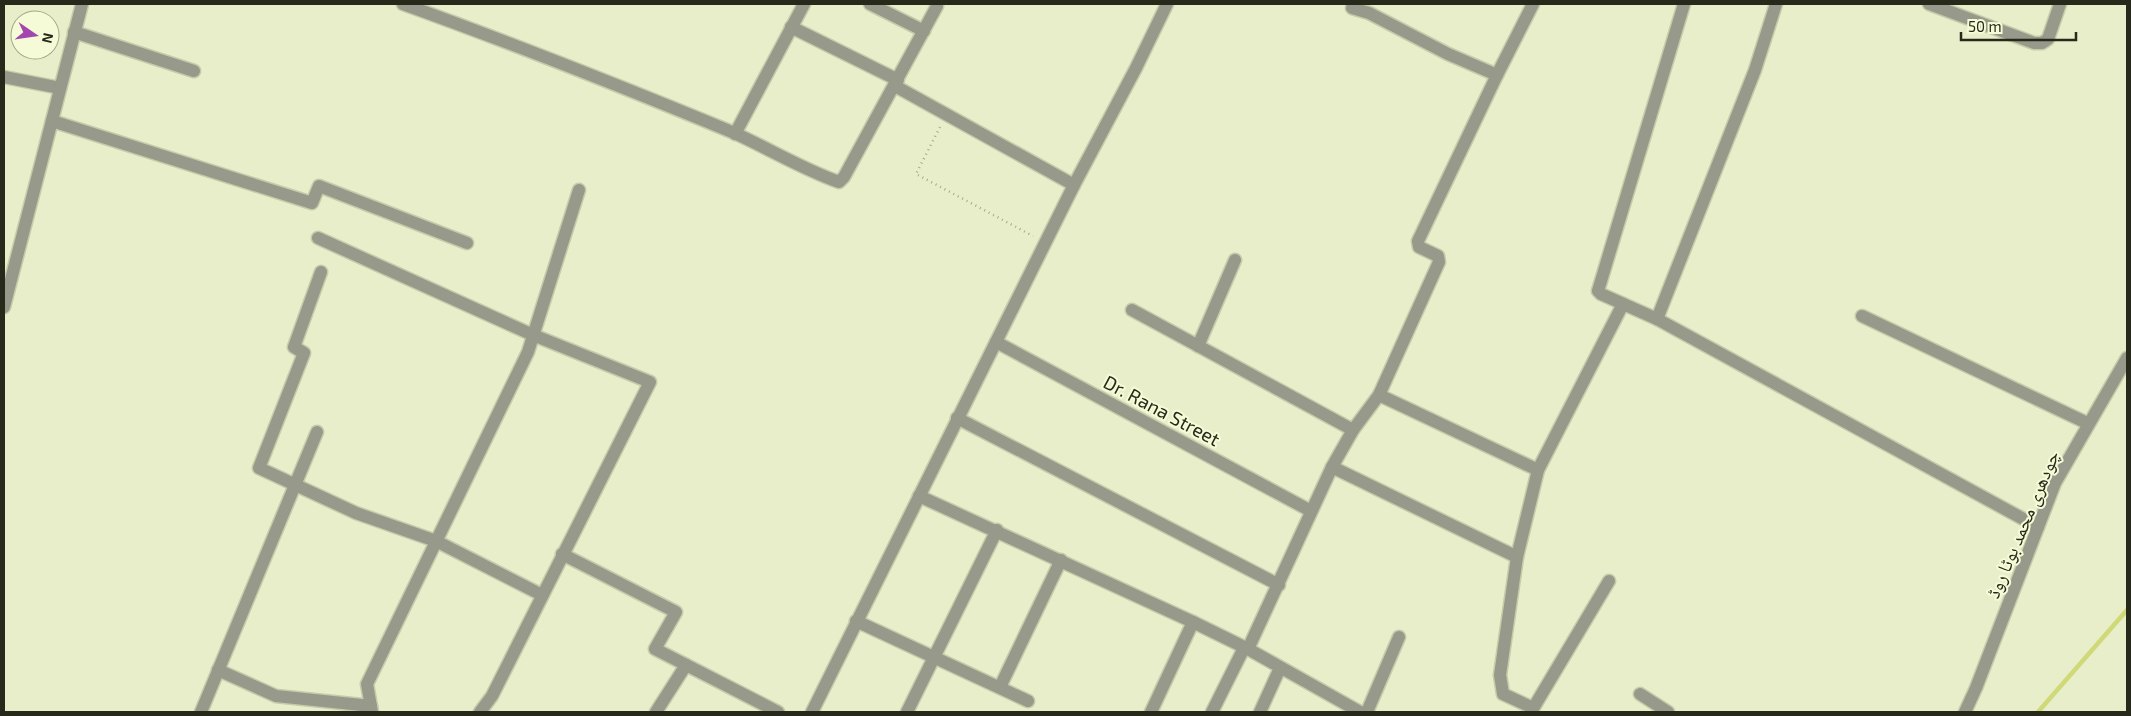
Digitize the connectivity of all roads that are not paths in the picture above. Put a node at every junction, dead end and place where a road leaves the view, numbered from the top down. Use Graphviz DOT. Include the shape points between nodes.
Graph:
graph roads {
  1 [pos="81,4"];
  2 [pos="403,4"];
  3 [pos="804,4"];
  4 [pos="870,4"];
  5 [pos="1167,4"];
  6 [pos="1533,4"];
  7 [pos="1684,4"];
  8 [pos="1776,4"];
  9 [pos="1929,4"];
  10 [pos="2060,4"];
  11 [pos="937,6"];
  12 [pos="1352,8"];
  13 [pos="791,27"];
  14 [pos="924,31"];
  15 [pos="74,32"];
  16 [pos="194,71"];
  17 [pos="1497,75"];
  18 [pos="4,77"];
  19 [pos="896,83"];
  20 [pos="60,88"];
  21 [pos="52,121"];
  22 [pos="735,134"];
  23 [pos="1074,185"];
  24 [pos="579,190"];
  25 [pos="318,238"];
  26 [pos="467,242"];
  27 [pos="1235,260"];
  28 [pos="321,272"];
  29 [pos="4,303"];
  30 [pos="1623,304"];
  31 [pos="1132,310"];
  32 [pos="1862,316"];
  33 [pos="1657,319"];
  34 [pos="533,335"];
  35 [pos="996,342"];
  36 [pos="1198,346"];
  37 [pos="2127,358"];
  38 [pos="1379,394"];
  39 [pos="957,418"];
  40 [pos="2088,423"];
  41 [pos="1353,430"];
  42 [pos="316,432"];
  43 [pos="1332,467"];
  44 [pos="1538,470"];
  45 [pos="295,484"];
  46 [pos="919,496"];
  47 [pos="1311,511"];
  48 [pos="2038,527"];
  49 [pos="997,530"];
  50 [pos="436,541"];
  51 [pos="562,554"];
  52 [pos="1516,557"];
  53 [pos="1061,560"];
  54 [pos="1609,581"];
  55 [pos="1279,585"];
  56 [pos="542,595"];
  57 [pos="856,621"];
  58 [pos="1193,622"];
  59 [pos="1399,637"];
  60 [pos="1246,649"];
  61 [pos="935,657"];
  62 [pos="686,665"];
  63 [pos="1280,668"];
  64 [pos="218,670"];
  65 [pos="1000,687"];
  66 [pos="1640,694"];
  67 [pos="1028,701"];
  68 [pos="372,709"];
  69 [pos="1532,710"];
  70 [pos="201,712"];
  71 [pos="480,712"];
  72 [pos="656,712"];
  73 [pos="778,712"];
  74 [pos="814,712"];
  75 [pos="907,712"];
  76 [pos="1151,712"];
  77 [pos="1212,712"];
  78 [pos="1260,712"];
  79 [pos="1360,712"];
  80 [pos="1367,712"];
  81 [pos="1668,712"];
  82 [pos="1964,712"];
  1 -- 15 [label="street"];
  2 -- 22 [label="street" via="596,76"];
  3 -- 13 [label="street"];
  4 -- 14 [label="street"];
  5 -- 23 [label="street"];
  6 -- 17 [label="street"];
  7 -- 30 [label="street" via="1598,286 1601,294"];
  8 -- 33 [label="street" via="1755,70"];
  9 -- 10 [label="street" via="2034,43 2042,43 2048,39"];
  11 -- 14 [label="street"];
  12 -- 17 [label="street" via="1369,13"];
  13 -- 19 [label="street"];
  13 -- 22 [label="street"];
  14 -- 19 [label="street"];
  15 -- 16 [label="street"];
  15 -- 20 [label="street"];
  17 -- 38 [label="street" via="1418,241 1418,247 1438,256 1438,262"];
  18 -- 20 [label="street"];
  19 -- 22 [label="street" via="844,177 838,182"];
  19 -- 23 [label="street"];
  20 -- 21 [label="street"];
  21 -- 26 [label="street" via="312,203 319,186"];
  21 -- 29 [label="street"];
  23 -- 35 [label="street"];
  24 -- 34 [label="street"];
  25 -- 34 [label="street"];
  27 -- 36 [label="street"];
  28 -- 45 [label="street" via="294,347 304,353 259,468"];
  30 -- 33 [label="street"];
  30 -- 44 [label="street"];
  31 -- 36 [label="street"];
  32 -- 40 [label="street"];
  33 -- 48 [label="street"];
  34 -- 50 [label="street" via="528,352"];
  34 -- 51 [label="street" via="650,382"];
  35 -- 39 [label="street"];
  35 -- 47 [label="street, Dr. Rana Street"];
  36 -- 41 [label="street"];
  37 -- 40 [label="street, چودھری محمد بوٹا روڈ"];
  38 -- 41 [label="street"];
  38 -- 44 [label="street"];
  39 -- 46 [label="street"];
  39 -- 55 [label="street"];
  40 -- 48 [label="street, چودھری محمد بوٹا روڈ" via="2055,483"];
  41 -- 43 [label="street"];
  42 -- 45 [label="street"];
  43 -- 47 [label="street"];
  43 -- 52 [label="street"];
  44 -- 52 [label="street"];
  45 -- 50 [label="street" via="356,513"];
  45 -- 64 [label="street"];
  46 -- 49 [label="street"];
  46 -- 57 [label="street"];
  47 -- 55 [label="street"];
  48 -- 82 [label="street, چودھری محمد بوٹا روڈ"];
  49 -- 53 [label="street"];
  49 -- 61 [label="street"];
  50 -- 56 [label="street"];
  50 -- 68 [label="street" via="367,684"];
  51 -- 56 [label="street"];
  51 -- 62 [label="street" via="676,612 655,649"];
  52 -- 69 [label="street" via="1500,675 1503,694"];
  53 -- 58 [label="street"];
  53 -- 65 [label="street"];
  54 -- 69 [label="street"];
  55 -- 60 [label="street"];
  56 -- 71 [label="street" via="492,696"];
  57 -- 61 [label="street"];
  57 -- 74 [label="street"];
  58 -- 60 [label="street"];
  58 -- 76 [label="street"];
  59 -- 80 [label="street"];
  60 -- 63 [label="street"];
  60 -- 77 [label="street"];
  61 -- 65 [label="street"];
  61 -- 75 [label="street"];
  62 -- 72 [label="street"];
  62 -- 73 [label="street"];
  63 -- 78 [label="street"];
  63 -- 79 [label="street"];
  64 -- 68 [label="street" via="276,696"];
  64 -- 70 [label="street"];
  65 -- 67 [label="street"];
  66 -- 81 [label="street"];
}
